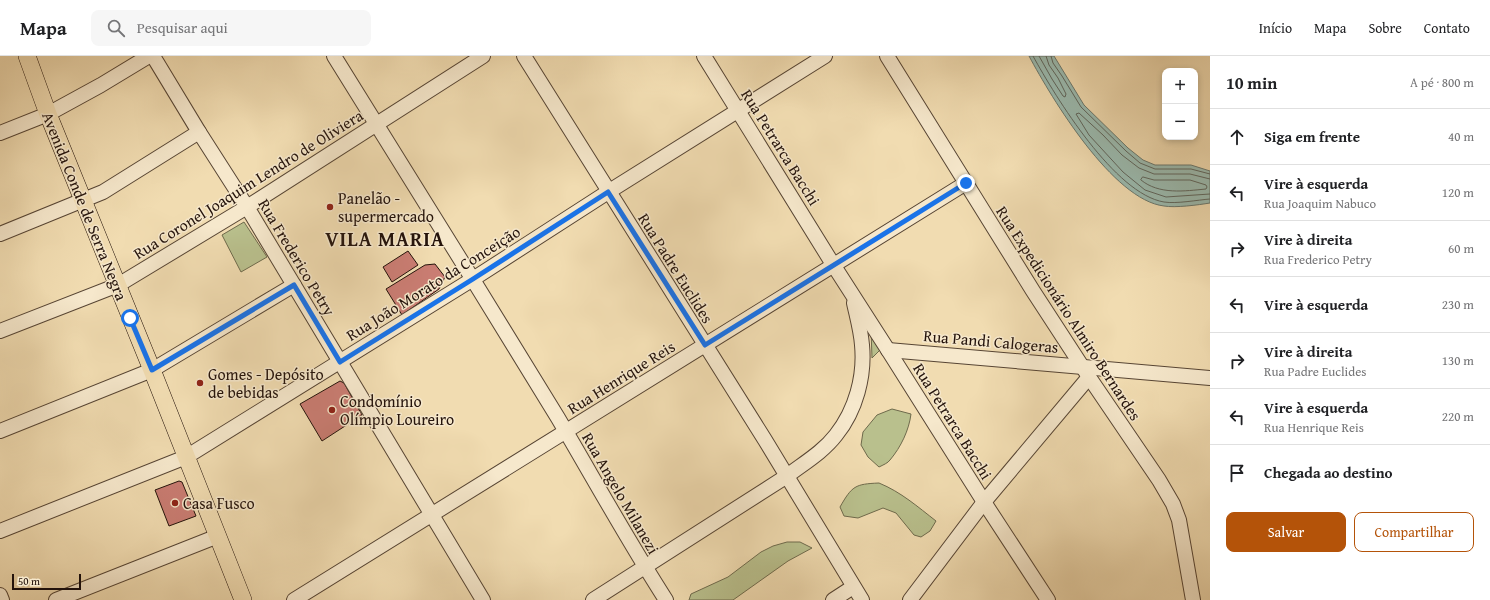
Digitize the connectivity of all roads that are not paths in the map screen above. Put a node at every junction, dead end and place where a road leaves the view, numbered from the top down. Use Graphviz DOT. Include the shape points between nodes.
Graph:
graph roads {
  1 [pos="27,56"];
  2 [pos="149,56"];
  3 [pos="152,56"];
  4 [pos="334,56"];
  5 [pos="483,56"];
  6 [pos="524,56"];
  7 [pos="704,56"];
  8 [pos="826,56"];
  9 [pos="886,56"];
  10 [pos="738,110"];
  11 [pos="48,114"];
  12 [pos="376,124"];
  13 [pos="199,132"];
  14 [pos="0,133"];
  15 [pos="966,183"];
  16 [pos="608,192"];
  17 [pos="83,201"];
  18 [pos="247,207"];
  19 [pos="0,234"];
  20 [pos="834,266"];
  21 [pos="473,279"];
  22 [pos="118,285"];
  23 [pos="294,285"];
  24 [pos="853,296"];
  25 [pos="0,331"];
  26 [pos="705,345"];
  27 [pos="888,350"];
  28 [pos="340,362"];
  29 [pos="152,370"];
  30 [pos="1085,372"];
  31 [pos="1210,378"];
  32 [pos="0,431"];
  33 [pos="566,432"];
  34 [pos="186,457"];
  35 [pos="786,476"];
  36 [pos="984,502"];
  37 [pos="432,515"];
  38 [pos="0,531"];
  39 [pos="218,536"];
  40 [pos="645,567"];
  41 [pos="853,587"];
  42 [pos="0,595"];
  43 [pos="297,599"];
  44 [pos="2,600"];
  45 [pos="56,600"];
  46 [pos="243,600"];
  47 [pos="483,600"];
  48 [pos="592,600"];
  49 [pos="666,600"];
  50 [pos="833,600"];
  51 [pos="862,600"];
  52 [pos="910,600"];
  53 [pos="1048,600"];
  54 [pos="1193,600"];
  1 -- 11 [label="main road, Avenida Conde de Serra Negra"];
  2 -- 11 [label="street"];
  3 -- 13 [label="street, Rua Frederico Petry"];
  4 -- 12 [label="street, Rua Angelo Milanezi"];
  5 -- 12 [label="street, Rua Coronel Joaquim Lendro de Oliviera"];
  6 -- 16 [label="street, Rua Padre Euclides"];
  7 -- 10 [label="street, Rua Petrarca Bacchi"];
  8 -- 10 [label="street, Rua João Morato da Conceição"];
  9 -- 15 [label="street, Rua Expedicionário Almiro Bernardes"];
  10 -- 16 [label="street, Rua João Morato da Conceição"];
  10 -- 20 [label="street, Rua Petrarca Bacchi"];
  11 -- 14 [label="street"];
  11 -- 17 [label="main road, Avenida Conde de Serra Negra"];
  12 -- 18 [label="street, Rua Coronel Joaquim Lendro de Oliviera"];
  12 -- 21 [label="street, Rua Angelo Milanezi"];
  13 -- 17 [label="street"];
  13 -- 18 [label="street, Rua Frederico Petry"];
  15 -- 20 [label="street, Rua Henrique Reis"];
  15 -- 30 [label="street, Rua Expedicionário Almiro Bernardes"];
  16 -- 21 [label="street, Rua João Morato da Conceição"];
  16 -- 26 [label="street, Rua Padre Euclides"];
  17 -- 19 [label="street"];
  17 -- 22 [label="main road, Avenida Conde de Serra Negra"];
  18 -- 22 [label="street, Rua Coronel Joaquim Lendro de Oliviera"];
  18 -- 23 [label="street, Rua Frederico Petry"];
  20 -- 24 [label="street, Rua Petrarca Bacchi"];
  20 -- 26 [label="street, Rua Henrique Reis"];
  21 -- 28 [label="street, Rua João Morato da Conceição"];
  21 -- 33 [label="street, Rua Angelo Milanezi"];
  22 -- 25 [label="street, Rua Coronel Joaquim Lendro de Oliviera"];
  22 -- 29 [label="main road, Avenida Conde de Serra Negra"];
  23 -- 28 [label="street, Rua Frederico Petry"];
  23 -- 29 [label="street"];
  24 -- 27 [label="street, Rua Petrarca Bacchi"];
  24 -- 35 [label="street" via="862,345 862,366 850,413 836,435 815,455"];
  26 -- 33 [label="street, Rua Henrique Reis"];
  26 -- 35 [label="street, Rua Padre Euclides"];
  27 -- 30 [label="street, Rua Pandi Calogeras"];
  27 -- 36 [label="street, Rua Petrarca Bacchi"];
  28 -- 34 [label="street, Rua João Morato da Conceição"];
  28 -- 37 [label="street, Rua Frederico Petry"];
  29 -- 32 [label="street"];
  29 -- 34 [label="main road, Avenida Conde de Serra Negra"];
  30 -- 31 [label="street, Rua Pandi Calogeras"];
  30 -- 36 [label="street"];
  30 -- 54 [label="street, Rua Expedicionário Almiro Bernardes" via="1173,504 1179,520"];
  33 -- 37 [label="street, Rua Henrique Reis"];
  33 -- 40 [label="street, Rua Angelo Milanezi"];
  34 -- 38 [label="street, Rua João Morato da Conceição"];
  34 -- 39 [label="main road, Avenida Conde de Serra Negra"];
  35 -- 40 [label="street"];
  35 -- 41 [label="street, Rua Padre Euclides"];
  36 -- 52 [label="street"];
  36 -- 53 [label="street, Rua Petrarca Bacchi"];
  37 -- 43 [label="street, Rua Henrique Reis"];
  37 -- 47 [label="street, Rua Frederico Petry"];
  39 -- 45 [label="street"];
  39 -- 46 [label="main road, Avenida Conde de Serra Negra"];
  40 -- 48 [label="street"];
  40 -- 49 [label="street, Rua Angelo Milanezi"];
  41 -- 50 [label="street"];
  41 -- 51 [label="street, Rua Padre Euclides"];
  42 -- 44 [label="street"];
}
